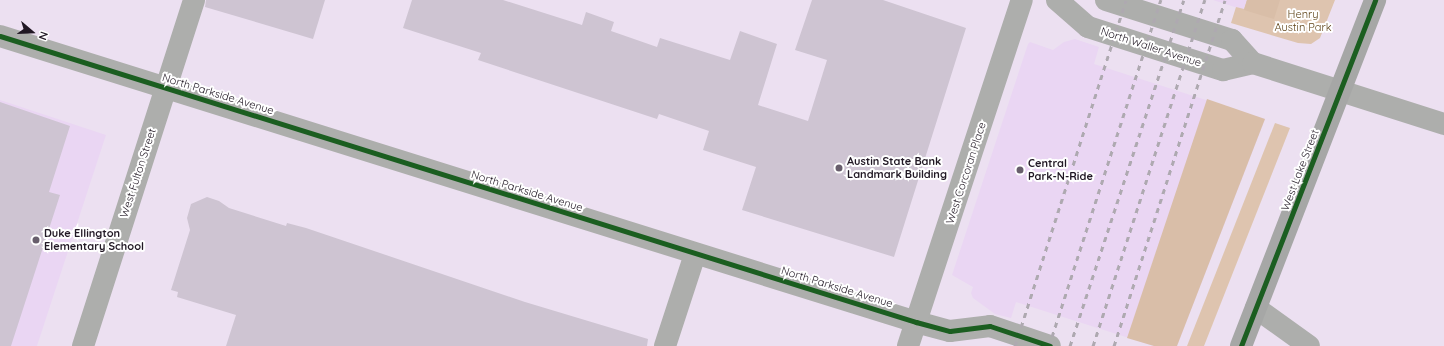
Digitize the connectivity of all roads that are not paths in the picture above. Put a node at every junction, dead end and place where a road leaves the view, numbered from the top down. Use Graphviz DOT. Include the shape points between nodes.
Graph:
graph roads {
  1 [pos="194,0"];
  2 [pos="1022,0"];
  3 [pos="1057,0"];
  4 [pos="1106,0"];
  5 [pos="1374,0"];
  6 [pos="0,36"];
  7 [pos="1253,63"];
  8 [pos="165,88"];
  9 [pos="1340,91"];
  10 [pos="1444,124"];
  11 [pos="695,254"];
  12 [pos="1256,308"];
  13 [pos="916,322"];
  14 [pos="950,331"];
  15 [pos="83,346"];
  16 [pos="665,346"];
  17 [pos="908,346"];
  18 [pos="967,346"];
  19 [pos="1050,346"];
  20 [pos="1241,346"];
  21 [pos="1309,346"];
  1 -- 8 [label="street, West Fulton Street"];
  2 -- 13 [label="street, West Corcoran Place"];
  3 -- 7 [label="street, North Waller Avenue" via="1088,27 1096,30 1223,70"];
  4 -- 7 [label="street" via="1232,40"];
  5 -- 9 [label="main road, West Lake Street"];
  6 -- 8 [label="street, North Parkside Avenue"];
  7 -- 9 [label="street"];
  8 -- 11 [label="street, North Parkside Avenue"];
  8 -- 15 [label="street, West Fulton Street"];
  9 -- 10 [label="street"];
  9 -- 12 [label="main road, West Lake Street"];
  11 -- 13 [label="street, North Parkside Avenue"];
  11 -- 16 [label="street"];
  12 -- 20 [label="main road, West Lake Street"];
  12 -- 21 [label="street"];
  13 -- 14 [label="street, North Parkside Avenue"];
  13 -- 17 [label="street, West Corcoran Place"];
  14 -- 18 [label="street, North Parkside Avenue"];
  14 -- 19 [label="street, North Parkside Avenue" via="990,326"];
}
